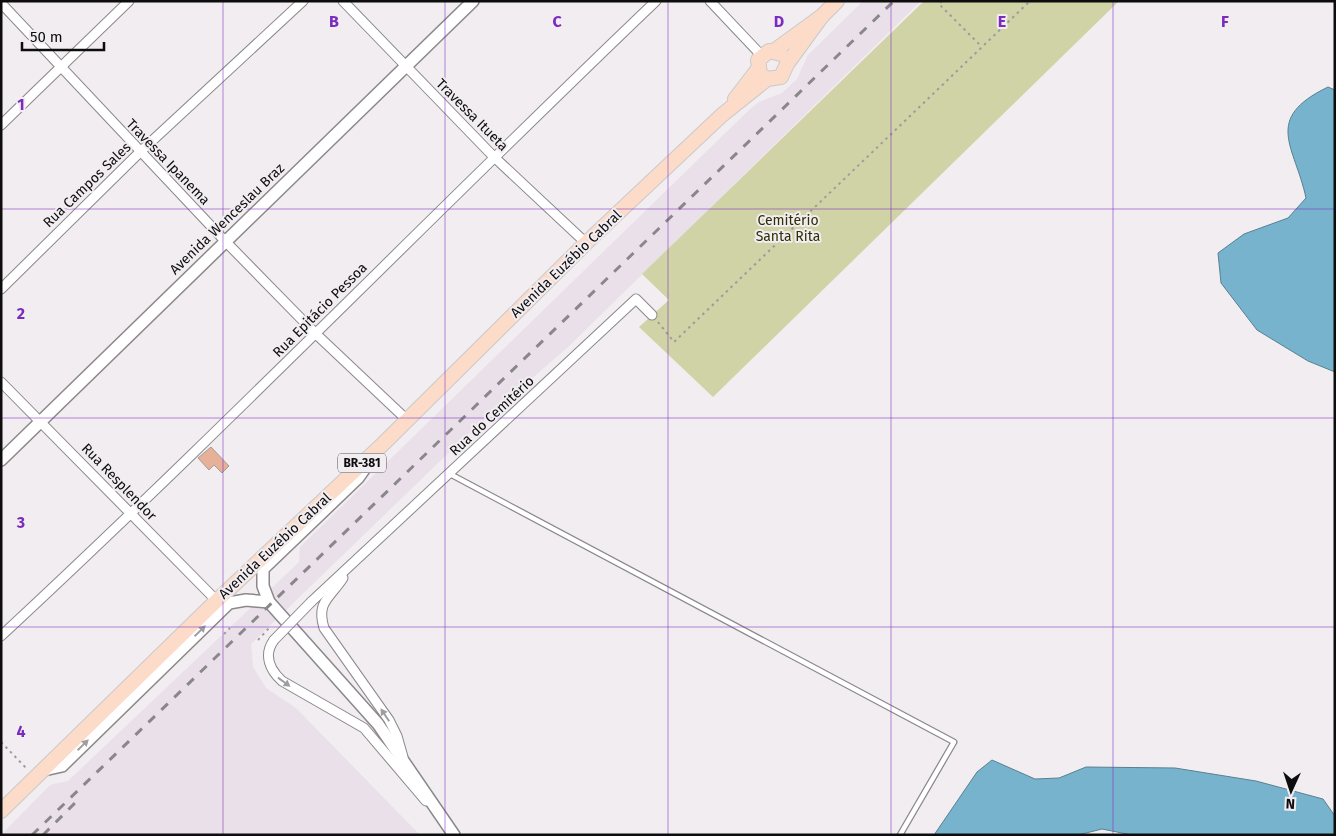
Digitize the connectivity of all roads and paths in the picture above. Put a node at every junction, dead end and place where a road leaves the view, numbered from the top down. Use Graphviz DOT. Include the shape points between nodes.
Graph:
graph roads {
  1 [pos="128,1"];
  2 [pos="303,1"];
  3 [pos="343,1"];
  4 [pos="473,1"];
  5 [pos="656,1"];
  6 [pos="710,1"];
  7 [pos="837,1"];
  8 [pos="942,1"];
  9 [pos="1030,1"];
  10 [pos="1,3"];
  11 [pos="822,16"];
  12 [pos="982,47"];
  13 [pos="765,64"];
  14 [pos="787,64"];
  15 [pos="61,67"];
  16 [pos="405,67"];
  17 [pos="1,124"];
  18 [pos="140,152"];
  19 [pos="494,156"];
  20 [pos="226,242"];
  21 [pos="586,243"];
  22 [pos="1,289"];
  23 [pos="652,315"];
  24 [pos="316,334"];
  25 [pos="1,382"];
  26 [pos="406,419"];
  27 [pos="40,420"];
  28 [pos="384,443"];
  29 [pos="1,460"];
  30 [pos="450,474"];
  31 [pos="131,515"];
  32 [pos="350,568"];
  33 [pos="217,601"];
  34 [pos="269,602"];
  35 [pos="230,628"];
  36 [pos="269,628"];
  37 [pos="224,634"];
  38 [pos="1,636"];
  39 [pos="258,640"];
  40 [pos="1,742"];
  41 [pos="403,760"];
  42 [pos="40,774"];
  43 [pos="1,811"];
  44 [pos="440,815"];
  45 [pos="454,835"];
  46 [pos="900,835"];
  1 -- 15 [label="street"];
  2 -- 18 [label="street, Rua Campos Sales"];
  3 -- 16 [label="street, Travessa Itueta"];
  4 -- 16 [label="street, Avenida Wenceslau Braz"];
  5 -- 19 [label="street, Rua Epitácio Pessoa"];
  6 -- 13 [label="street"];
  7 -- 11 [label="main road, Avenida Euzébio Cabral / BR-381"];
  8 -- 12 [label="path" via="940,4"];
  9 -- 12 [label="path"];
  10 -- 15 [label="street, Travessa Ipanema"];
  11 -- 13 [label="main road, Avenida Euzébio Cabral / BR-381"];
  11 -- 14 [label="main road, Avenida Euzébio Cabral / BR-381"];
  12 -- 23 [label="path" via="674,342"];
  13 -- 14 [label="main road" via="783,55"];
  13 -- 14 [label="main road, Avenida Euzébio Cabral / BR-381" via="781,77"];
  13 -- 21 [label="main road, Avenida Euzébio Cabral / BR-381" via="722,115"];
  15 -- 17 [label="street"];
  15 -- 18 [label="street, Travessa Ipanema"];
  16 -- 19 [label="street, Travessa Itueta"];
  16 -- 20 [label="street, Avenida Wenceslau Braz"];
  18 -- 20 [label="street, Travessa Ipanema"];
  18 -- 22 [label="street, Rua Campos Sales"];
  19 -- 21 [label="street, Travessa Itueta"];
  19 -- 24 [label="street, Rua Epitácio Pessoa"];
  20 -- 24 [label="street, Travessa Ipanema"];
  20 -- 27 [label="street, Avenida Wenceslau Braz"];
  21 -- 26 [label="main road, Avenida Euzébio Cabral / BR-381"];
  23 -- 30 [label="street, Rua do Cemitério" via="636,299"];
  24 -- 26 [label="street, Travessa Ipanema"];
  24 -- 31 [label="street, Rua Epitácio Pessoa"];
  25 -- 27 [label="street, Rua Resplendor"];
  26 -- 28 [label="main road, Avenida Euzébio Cabral / BR-381"];
  27 -- 29 [label="street, Avenida Wenceslau Braz"];
  27 -- 31 [label="street, Rua Resplendor"];
  28 -- 33 [label="main road, Avenida Euzébio Cabral / BR-381"];
  28 -- 34 [label="street" via="358,478 263,569 263,586"];
  30 -- 32 [label="street, Rua do Cemitério"];
  30 -- 46 [label="lane" via="954,742"];
  31 -- 33 [label="street, Rua Resplendor"];
  31 -- 38 [label="street, Rua Epitácio Pessoa"];
  41 -- 32 [label="street, Rua do Cemitério, one-way" via="389,720 324,628 320,616 325,600"];
  32 -- 44 [label="street, Rua do Cemitério, one-way, bridge" via="274,640 268,652 269,663 282,681 364,728"];
  33 -- 42 [label="main road, Avenida Euzébio Cabral / BR-381"];
  34 -- 41 [label="street" via="378,724"];
  42 -- 34 [label="street, one-way" via="62,766 229,603 246,600"];
  35 -- 37 [label="path"];
  36 -- 39 [label="path"];
  40 -- 42 [label="path"];
  41 -- 44 [label="street"];
  42 -- 43 [label="main road, Avenida Euzébio Cabral / BR-381"];
  44 -- 45 [label="street"];
}
